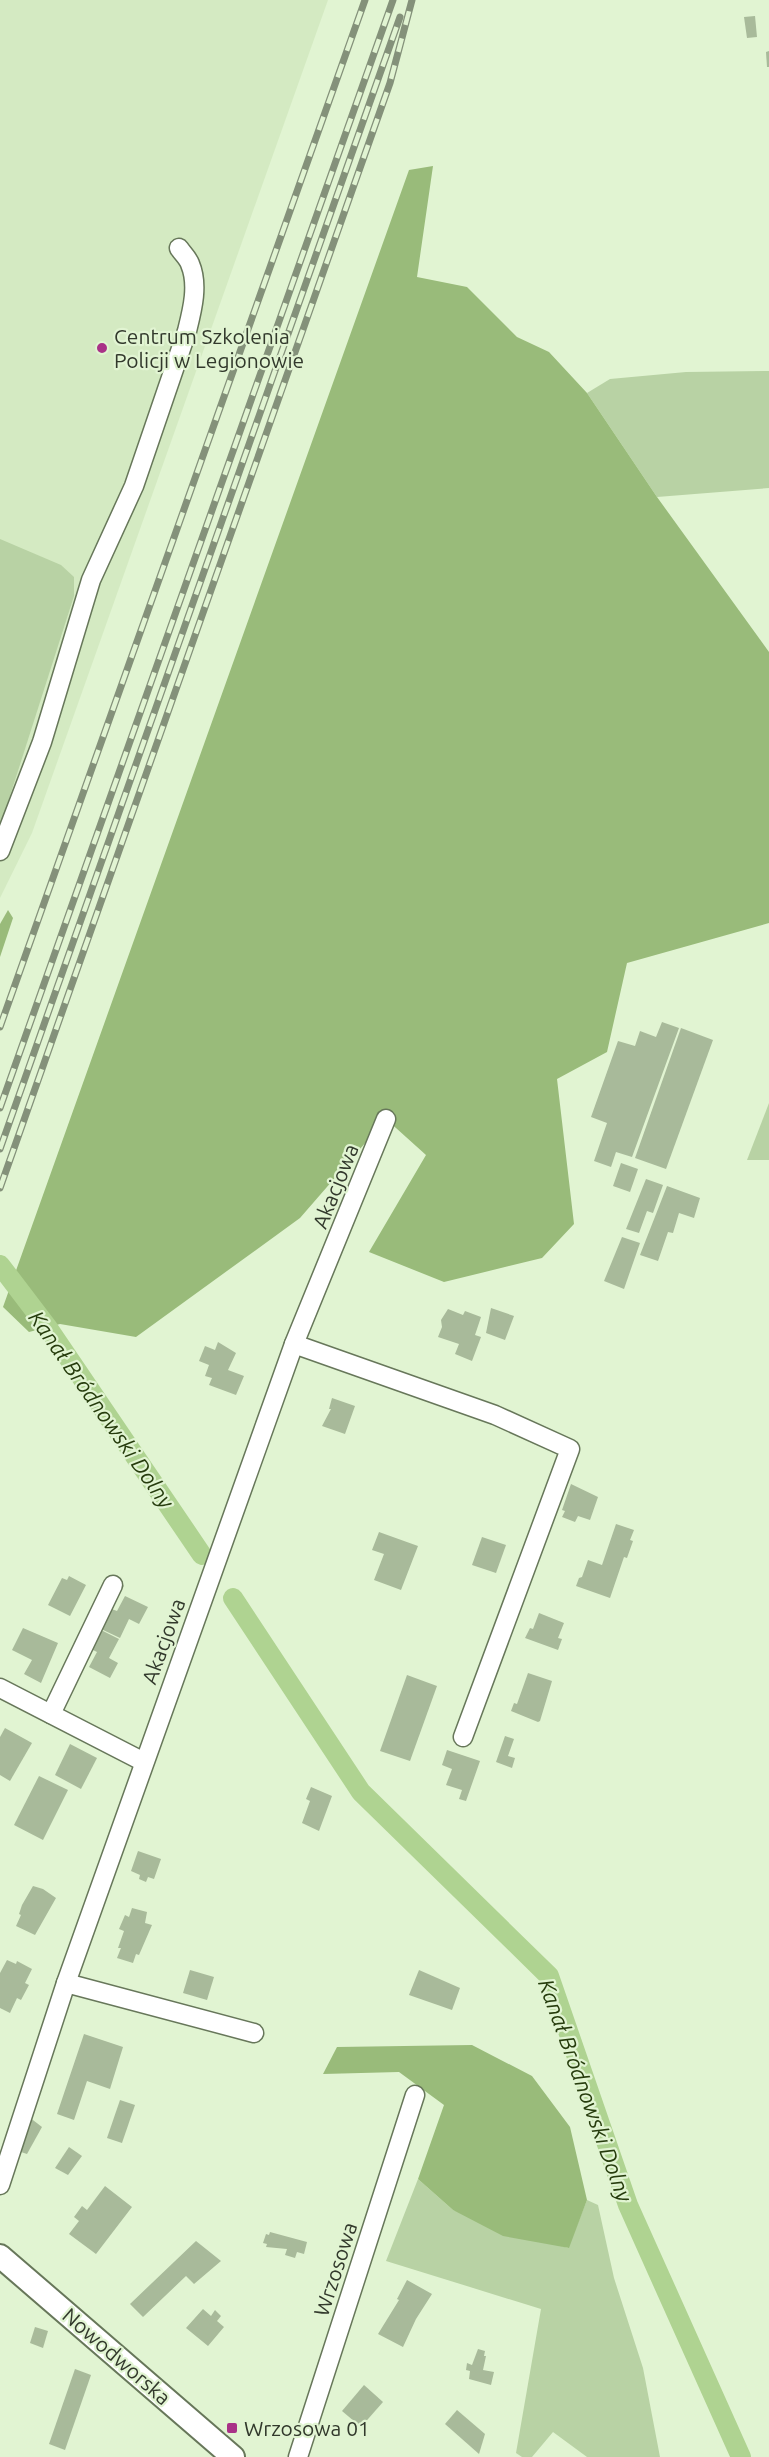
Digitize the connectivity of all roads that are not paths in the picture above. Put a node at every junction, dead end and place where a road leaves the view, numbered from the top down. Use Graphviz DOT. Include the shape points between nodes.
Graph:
graph roads {
  1 [pos="179,248"];
  2 [pos="0,851"];
  3 [pos="386,1119"];
  4 [pos="294,1344"];
  5 [pos="112,1585"];
  6 [pos="0,1688"];
  7 [pos="51,1714"];
  8 [pos="463,1737"];
  9 [pos="144,1762"];
  10 [pos="66,1983"];
  11 [pos="254,2033"];
  12 [pos="415,2095"];
  13 [pos="0,2185"];
  14 [pos="0,2256"];
  15 [pos="234,2457"];
  16 [pos="298,2457"];
  1 -- 2 [label="street" via="190,264 193,282 194,306 187,331 134,486 91,580 42,742"];
  3 -- 4 [label="street, Akacjowa"];
  4 -- 8 [label="street" via="495,1415 570,1449"];
  4 -- 9 [label="street, Akacjowa"];
  5 -- 7 [label="street"];
  6 -- 7 [label="street"];
  7 -- 9 [label="street"];
  9 -- 10 [label="street, Akacjowa"];
  10 -- 11 [label="street"];
  10 -- 13 [label="street, Akacjowa"];
  12 -- 16 [label="street, Wrzosowa"];
  14 -- 15 [label="main road, Nowodworska"];
}
